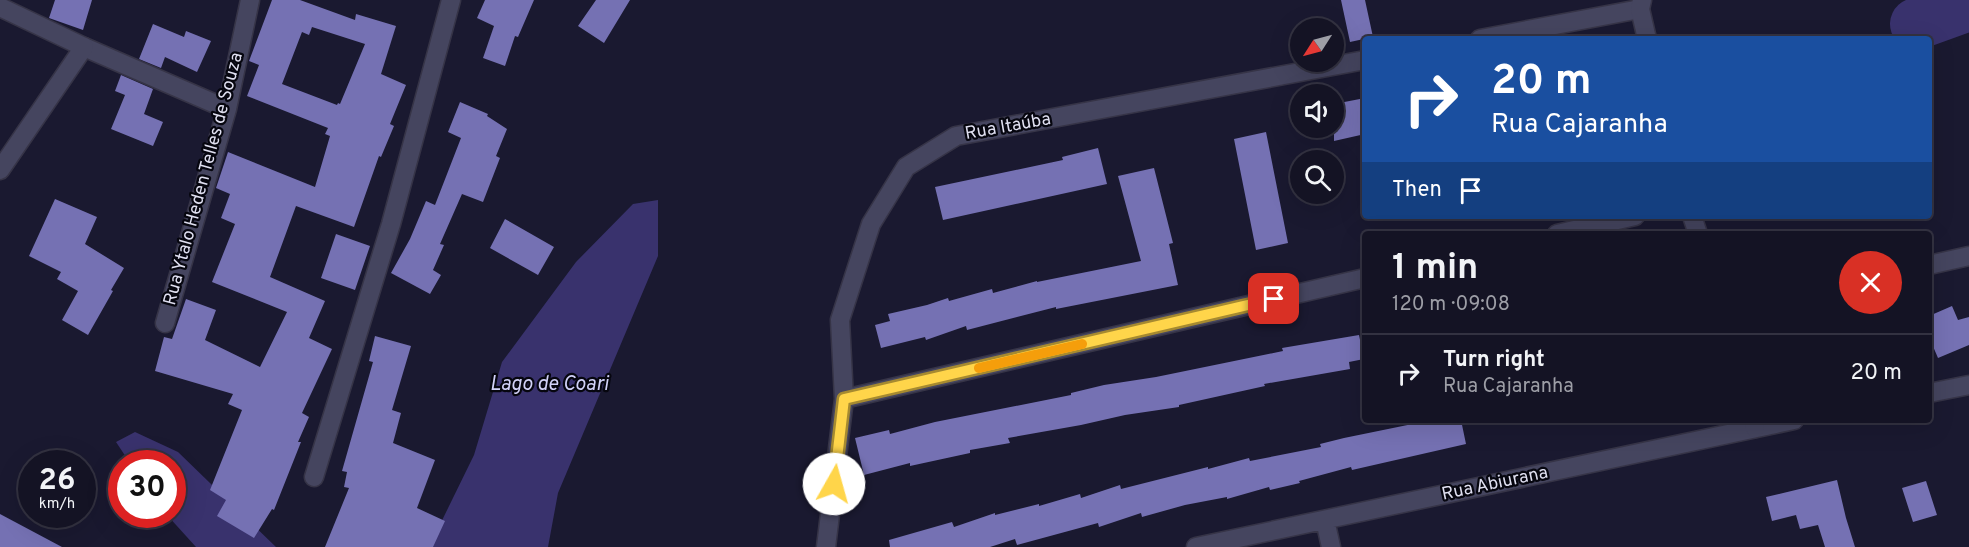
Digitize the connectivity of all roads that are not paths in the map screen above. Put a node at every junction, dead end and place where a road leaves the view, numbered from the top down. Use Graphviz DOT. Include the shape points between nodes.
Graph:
graph roads {
  1 [pos="250,0"];
  2 [pos="451,0"];
  3 [pos="2,5"];
  4 [pos="1641,5"];
  5 [pos="1494,36"];
  6 [pos="1646,36"];
  7 [pos="84,47"];
  8 [pos="1362,61"];
  9 [pos="227,110"];
  10 [pos="0,170"];
  11 [pos="1622,219"];
  12 [pos="1570,231"];
  13 [pos="1969,256"];
  14 [pos="1932,264"];
  15 [pos="1362,279"];
  16 [pos="165,322"];
  17 [pos="1969,386"];
  18 [pos="1932,392"];
  19 [pos="844,399"];
  20 [pos="1754,424"];
  21 [pos="314,477"];
  22 [pos="1325,520"];
  23 [pos="826,547"];
  24 [pos="1196,547"];
  25 [pos="1332,547"];
  1 -- 9 [label="street, Rua Ytalo Heden Telles de Souza"];
  2 -- 21 [label="street" via="391,224"];
  3 -- 7 [label="street"];
  4 -- 5 [label="street"];
  4 -- 6 [label="street"];
  7 -- 9 [label="street"];
  7 -- 10 [label="street"];
  8 -- 19 [label="street, Rua Itaúba" via="956,136 906,167 871,224 840,320"];
  9 -- 16 [label="street, Rua Ytalo Heden Telles de Souza"];
  11 -- 12 [label="street"];
  13 -- 14 [label="street"];
  15 -- 19 [label="street"];
  17 -- 18 [label="street"];
  19 -- 23 [label="street, Rua Itaúba"];
  20 -- 22 [label="street, Rua Abiurana"];
  22 -- 24 [label="street, Rua Abiurana"];
  22 -- 25 [label="street"];
}
